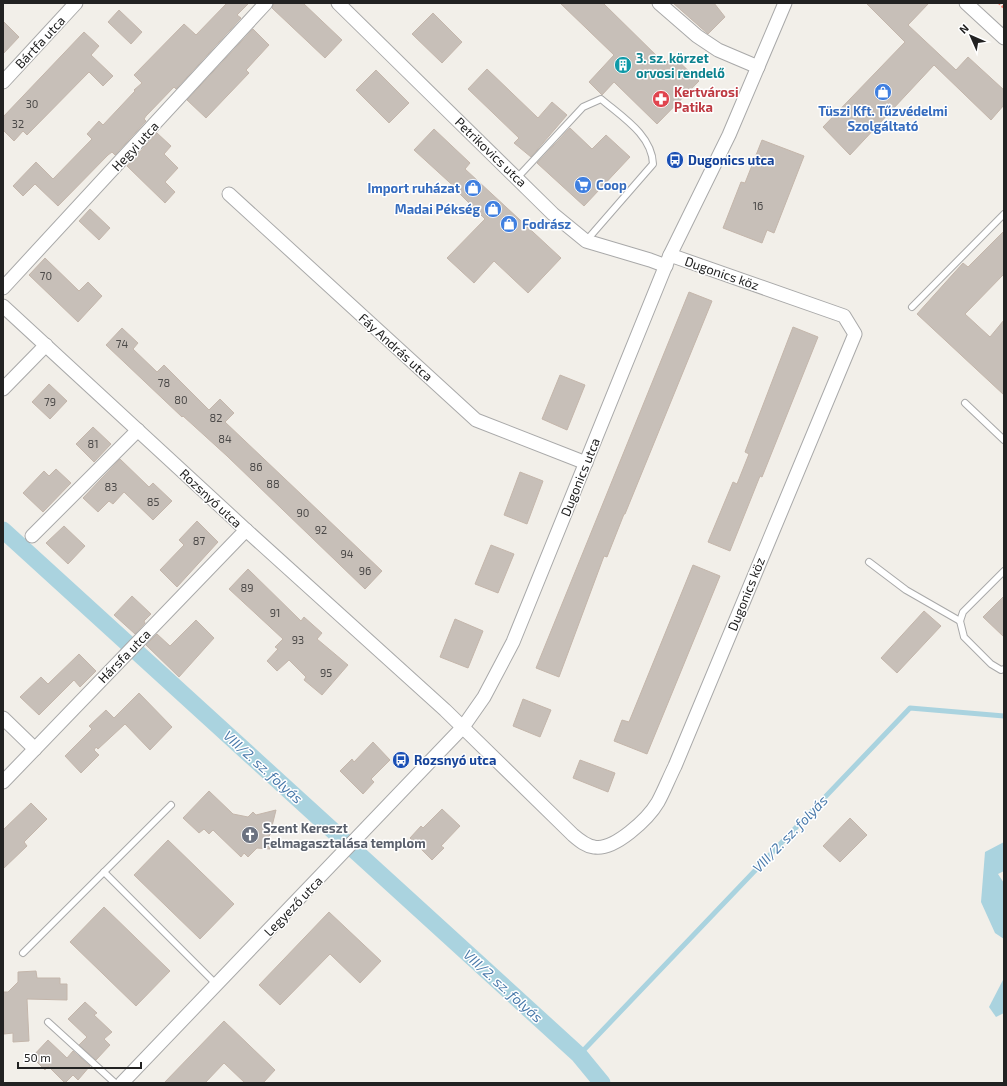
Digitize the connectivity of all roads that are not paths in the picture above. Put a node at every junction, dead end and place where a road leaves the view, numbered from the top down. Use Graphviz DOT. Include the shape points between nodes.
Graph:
graph roads {
  1 [pos="76,3"];
  2 [pos="266,3"];
  3 [pos="338,3"];
  4 [pos="659,3"];
  5 [pos="785,3"];
  6 [pos="966,3"];
  7 [pos="1004,38"];
  8 [pos="758,67"];
  9 [pos="3,82"];
  10 [pos="517,178"];
  11 [pos="229,194"];
  12 [pos="1004,214"];
  13 [pos="586,241"];
  14 [pos="668,261"];
  15 [pos="3,288"];
  16 [pos="3,306"];
  17 [pos="912,307"];
  18 [pos="46,345"];
  19 [pos="3,389"];
  20 [pos="965,403"];
  21 [pos="138,430"];
  22 [pos="1004,440"];
  23 [pos="586,463"];
  24 [pos="246,530"];
  25 [pos="32,536"];
  26 [pos="869,562"];
  27 [pos="1004,571"];
  28 [pos="960,621"];
  29 [pos="1004,669"];
  30 [pos="3,718"];
  31 [pos="463,727"];
  32 [pos="35,749"];
  33 [pos="3,782"];
  34 [pos="171,805"];
  35 [pos="104,872"];
  36 [pos="23,953"];
  37 [pos="217,985"];
  38 [pos="48,1022"];
  39 [pos="115,1083"];
  40 [pos="122,1083"];
  1 -- 9 [label="street, Bártfa utca"];
  2 -- 15 [label="street, Hegyi utca"];
  3 -- 10 [label="street, Petrikovics utca"];
  4 -- 8 [label="street" via="697,36 718,50"];
  5 -- 8 [label="street, Dugonics utca"];
  6 -- 7 [label="street"];
  8 -- 14 [label="street, Dugonics utca" via="729,135"];
  10 -- 13 [label="street, Petrikovics utca" via="553,214"];
  10 -- 13 [label="lane" via="583,107 601,99 645,138 652,153 653,164"];
  11 -- 23 [label="street, Fáy András utca" via="476,420"];
  12 -- 17 [label="lane"];
  13 -- 14 [label="street, Petrikovics utca" via="650,260"];
  14 -- 23 [label="street, Dugonics utca"];
  14 -- 31 [label="street, Dugonics köz" via="844,316 855,334 675,766 657,803 647,816 615,843 595,848 585,845 573,835"];
  16 -- 18 [label="street, Rozsnyó utca"];
  18 -- 19 [label="street"];
  18 -- 21 [label="street, Rozsnyó utca"];
  20 -- 22 [label="lane"];
  21 -- 24 [label="street, Rozsnyó utca"];
  21 -- 25 [label="street"];
  23 -- 31 [label="street, Dugonics utca" via="513,642 484,697"];
  24 -- 31 [label="street, Rozsnyó utca"];
  24 -- 32 [label="street, Hársfa utca"];
  26 -- 28 [label="lane" via="906,590"];
  27 -- 28 [label="lane" via="964,612"];
  28 -- 29 [label="lane" via="964,637 991,664 1001,670"];
  30 -- 32 [label="street"];
  31 -- 37 [label="street, Legyező utca"];
  32 -- 33 [label="street, Hársfa utca"];
  34 -- 35 [label="lane"];
  35 -- 36 [label="lane"];
  35 -- 37 [label="lane"];
  37 -- 40 [label="street, Legyező utca"];
  38 -- 39 [label="lane"];
}
